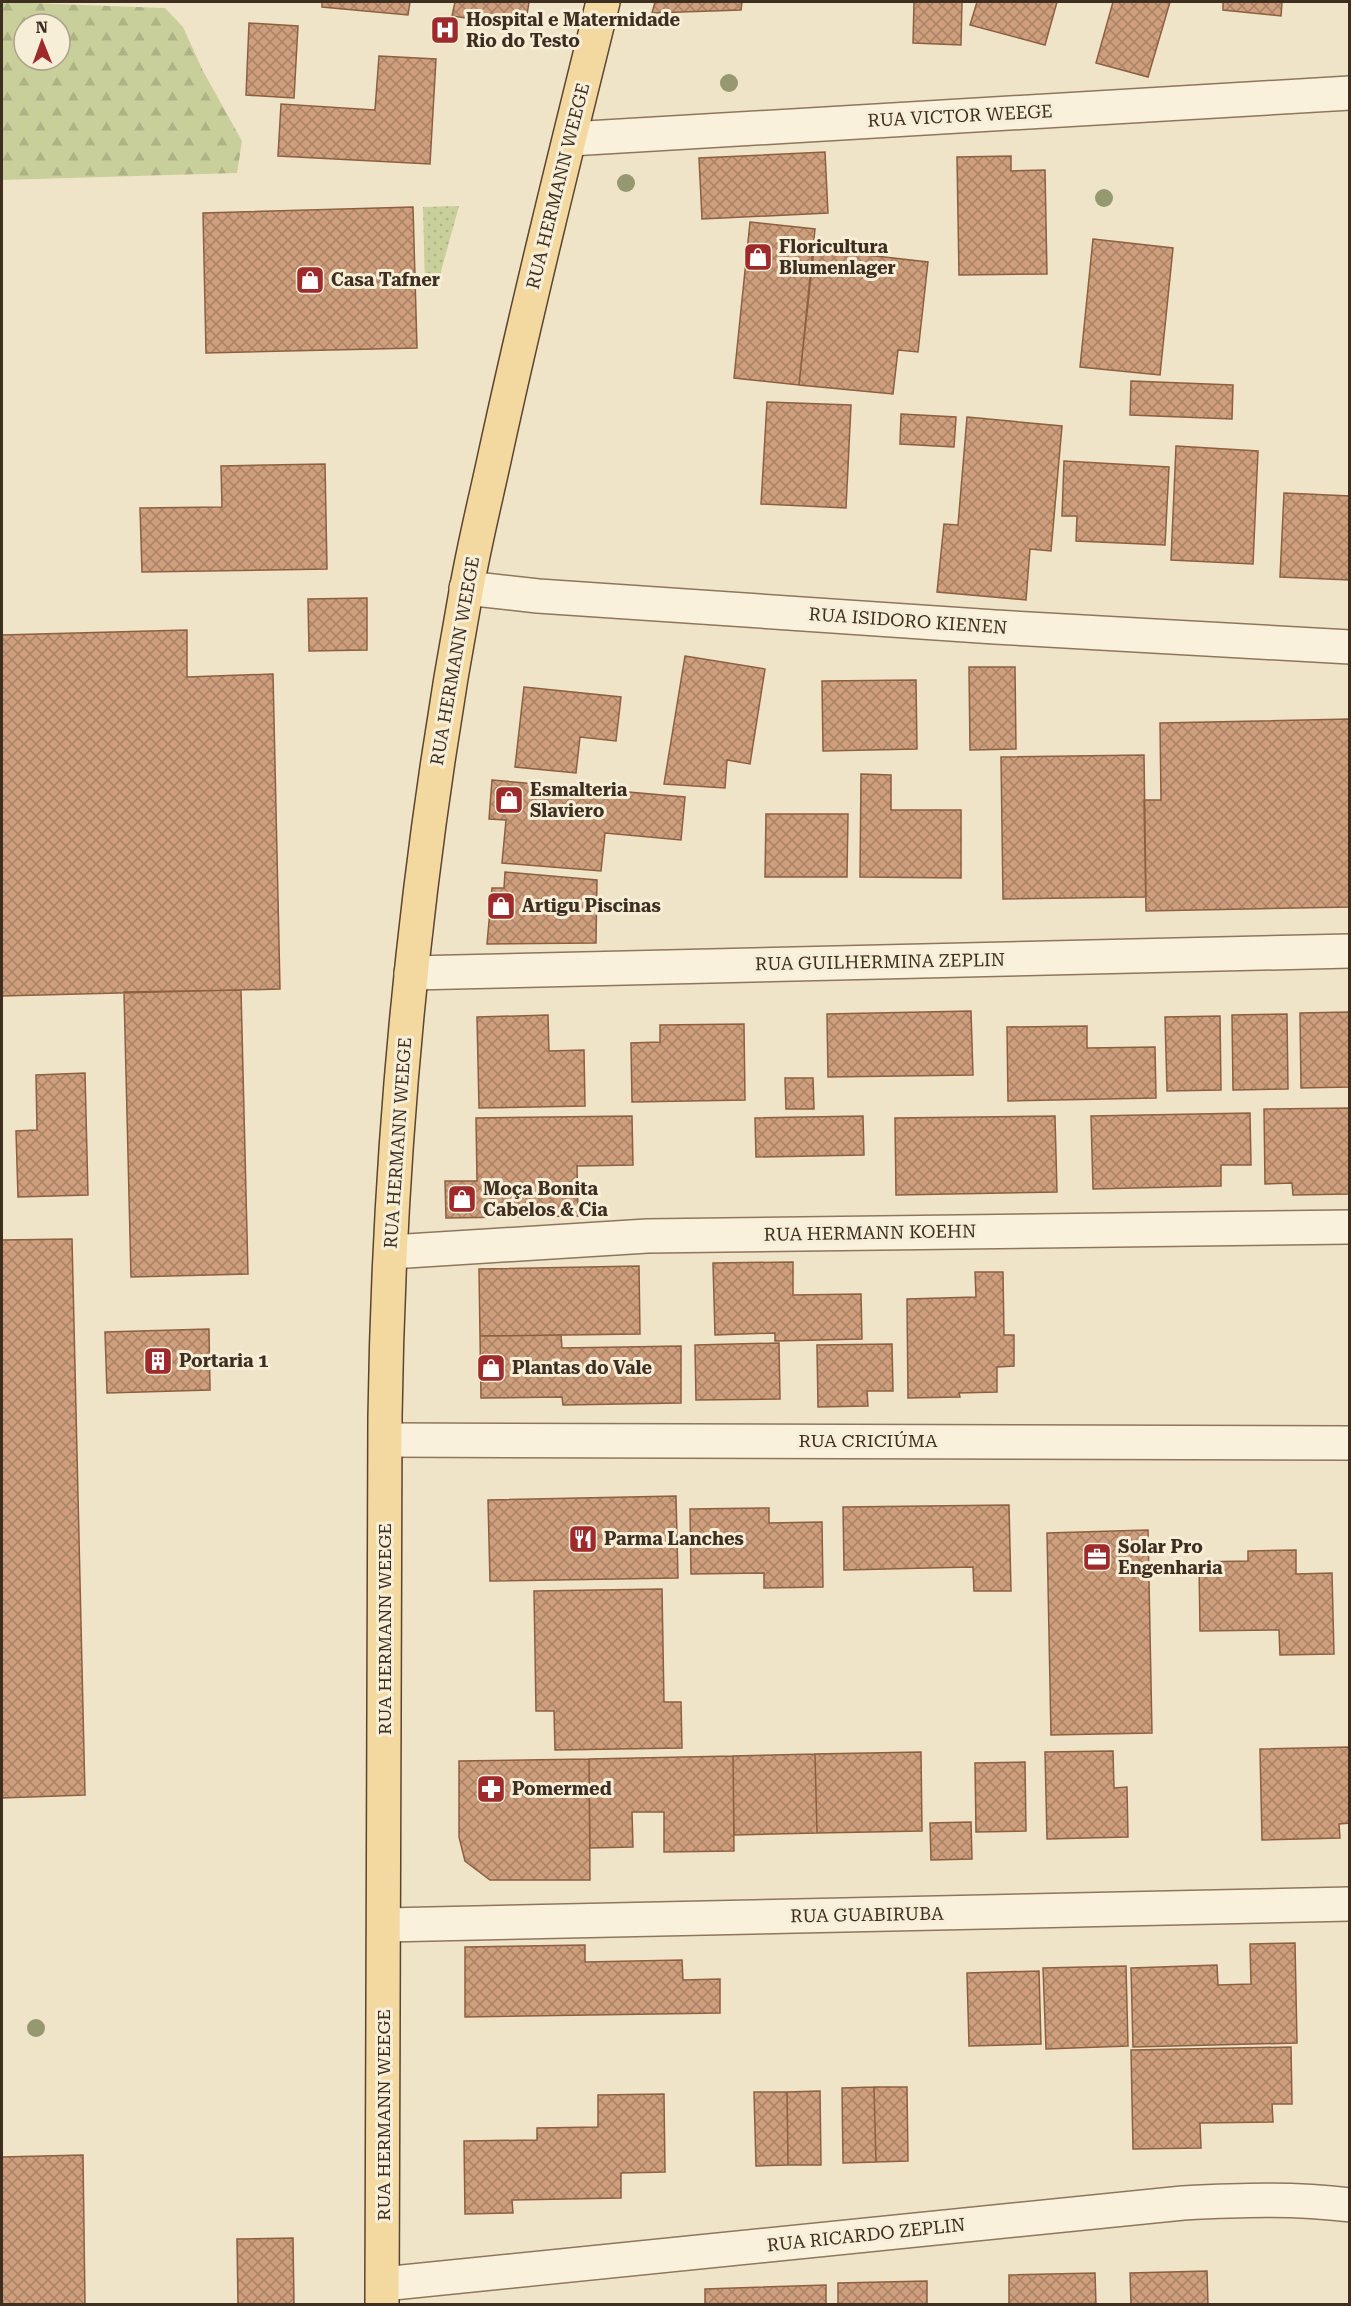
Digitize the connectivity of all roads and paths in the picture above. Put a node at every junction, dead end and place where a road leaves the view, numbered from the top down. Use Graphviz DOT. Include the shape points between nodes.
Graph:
graph roads {
  1 [pos="603,2"];
  2 [pos="1350,93"];
  3 [pos="570,139"];
  4 [pos="466,588"];
  5 [pos="1350,647"];
  6 [pos="1350,951"];
  7 [pos="411,973"];
  8 [pos="1350,1227"];
  9 [pos="391,1252"];
  10 [pos="386,1440"];
  11 [pos="1350,1443"];
  12 [pos="1350,1904"];
  13 [pos="385,1925"];
  14 [pos="1350,2205"];
  15 [pos="382,2294"];
  1 -- 3 [label="main road, RUA HERMANN WEEGE"];
  2 -- 3 [label="street, RUA VICTOR WEEGE"];
  3 -- 4 [label="main road, RUA HERMANN WEEGE" via="516,358"];
  4 -- 5 [label="street, RUA ISIDORO KIENEN" via="995,627"];
  4 -- 7 [label="main road, RUA HERMANN WEEGE" via="440,740"];
  6 -- 7 [label="street, RUA GUILHERMINA ZEPLIN"];
  7 -- 9 [label="main road, RUA HERMANN WEEGE" via="398,1105"];
  8 -- 9 [label="street, RUA HERMANN KOEHN" via="647,1236"];
  9 -- 10 [label="main road, RUA HERMANN WEEGE"];
  10 -- 11 [label="street, RUA CRICIÚMA"];
  10 -- 13 [label="main road, RUA HERMANN WEEGE"];
  12 -- 13 [label="street, RUA GUABIRUBA"];
  13 -- 15 [label="main road, RUA HERMANN WEEGE"];
  14 -- 15 [label="street, RUA RICARDO ZEPLIN" via="1311,2200 1183,2204"];
}
